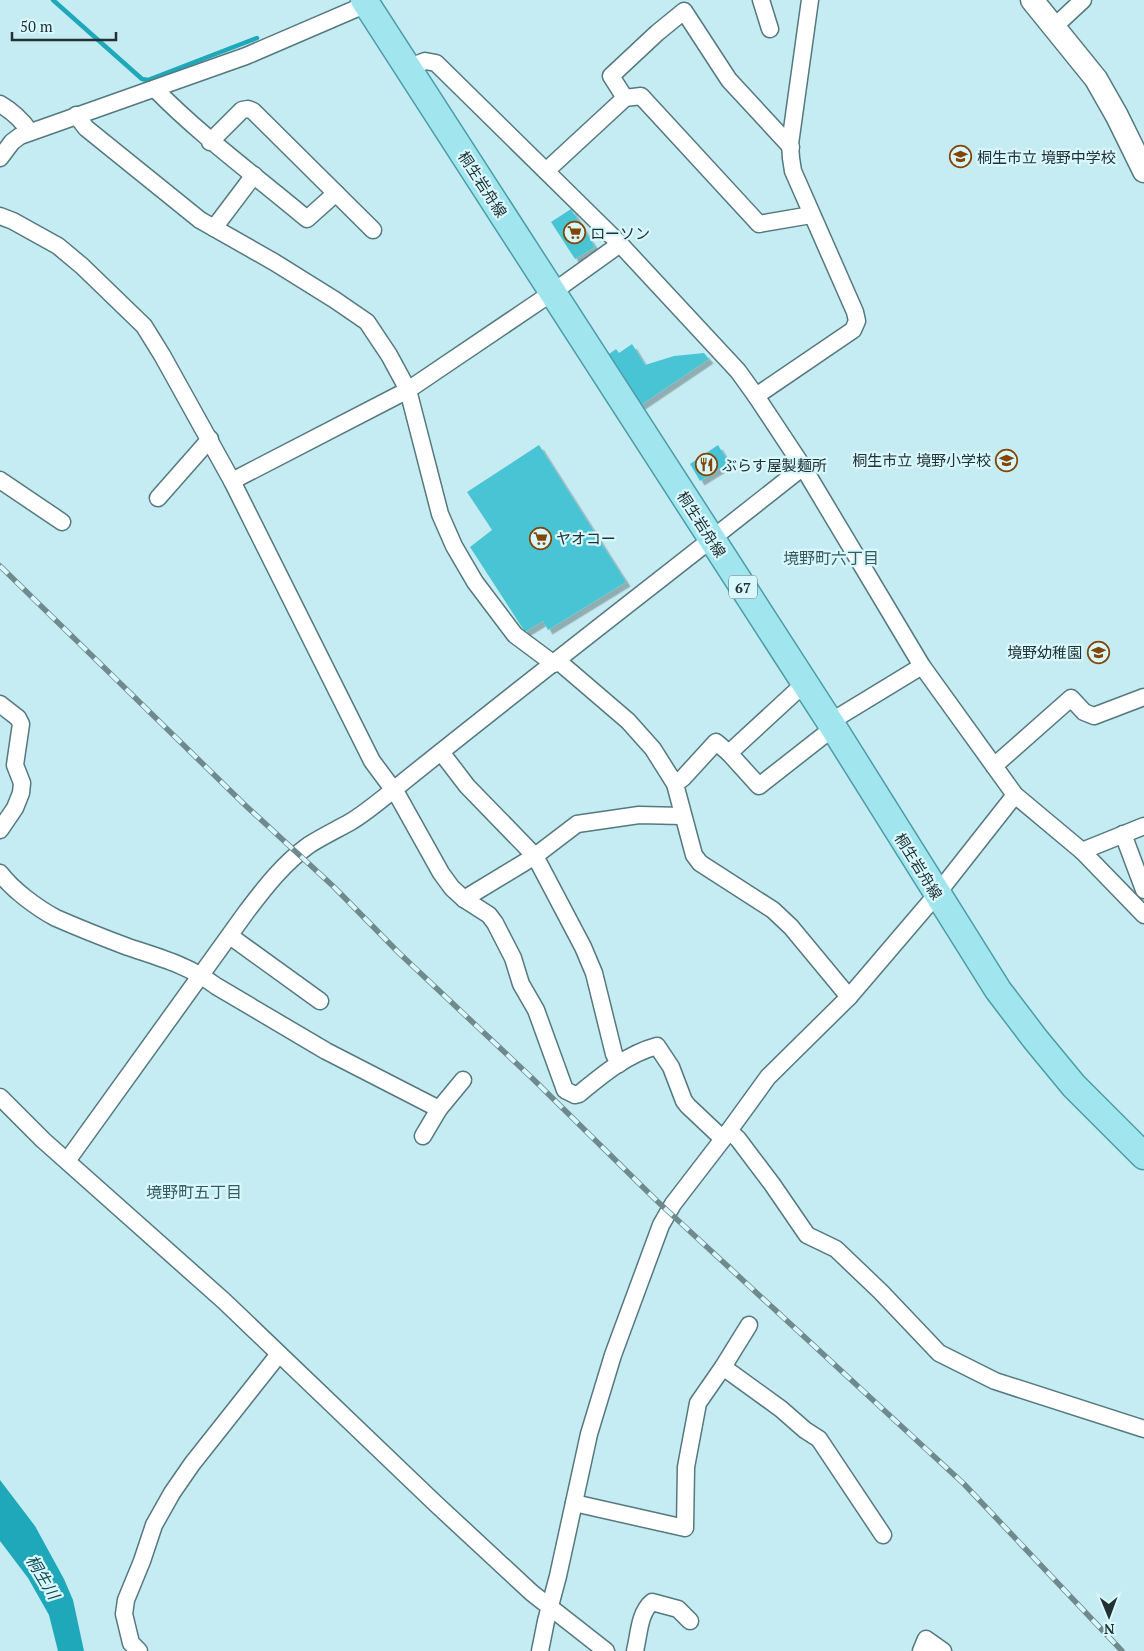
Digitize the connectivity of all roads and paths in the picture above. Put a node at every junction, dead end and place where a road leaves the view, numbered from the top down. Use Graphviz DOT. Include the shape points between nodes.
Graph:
graph roads {
  1 [pos="761,0"];
  2 [pos="810,0"];
  3 [pos="1032,0"];
  4 [pos="1083,0"];
  5 [pos="366,2"];
  6 [pos="1054,27"];
  7 [pos="770,29"];
  8 [pos="407,68"];
  9 [pos="155,89"];
  10 [pos="625,98"];
  11 [pos="0,104"];
  12 [pos="76,115"];
  13 [pos="30,132"];
  14 [pos="210,142"];
  15 [pos="790,147"];
  16 [pos="0,158"];
  17 [pos="546,171"];
  18 [pos="1144,171"];
  19 [pos="254,175"];
  20 [pos="336,193"];
  21 [pos="811,215"];
  22 [pos="0,216"];
  23 [pos="214,228"];
  24 [pos="373,230"];
  25 [pos="620,244"];
  26 [pos="553,292"];
  27 [pos="408,390"];
  28 [pos="756,396"];
  29 [pos="210,439"];
  30 [pos="803,467"];
  31 [pos="0,480"];
  32 [pos="232,481"];
  33 [pos="158,498"];
  34 [pos="62,522"];
  35 [pos="712,539"];
  36 [pos="556,662"];
  37 [pos="922,666"];
  38 [pos="804,683"];
  39 [pos="1144,697"];
  40 [pos="0,704"];
  41 [pos="832,725"];
  42 [pos="441,752"];
  43 [pos="729,753"];
  44 [pos="994,766"];
  45 [pos="675,784"];
  46 [pos="394,790"];
  47 [pos="1015,795"];
  48 [pos="683,816"];
  49 [pos="1144,826"];
  50 [pos="0,830"];
  51 [pos="1123,834"];
  52 [pos="1082,852"];
  53 [pos="535,856"];
  54 [pos="2,880"];
  55 [pos="1144,890"];
  56 [pos="937,894"];
  57 [pos="464,899"];
  58 [pos="1144,915"];
  59 [pos="230,936"];
  60 [pos="201,975"];
  61 [pos="849,997"];
  62 [pos="320,1001"];
  63 [pos="619,1064"];
  64 [pos="463,1080"];
  65 [pos="0,1097"];
  66 [pos="439,1108"];
  67 [pos="726,1135"];
  68 [pos="423,1136"];
  69 [pos="1144,1156"];
  70 [pos="67,1161"];
  71 [pos="749,1325"];
  72 [pos="279,1354"];
  73 [pos="723,1367"];
  74 [pos="1144,1428"];
  75 [pos="574,1503"];
  76 [pos="883,1535"];
  77 [pos="550,1607"];
  78 [pos="690,1621"];
  79 [pos="139,1651"];
  80 [pos="540,1651"];
  81 [pos="606,1651"];
  82 [pos="635,1651"];
  83 [pos="921,1651"];
  84 [pos="943,1651"];
  1 -- 7 [label="street"];
  2 -- 15 [label="street"];
  3 -- 6 [label="street"];
  4 -- 6 [label="street"];
  5 -- 8 [label="main road, 桐生岩舟線 / 67"];
  5 -- 9 [label="street" via="246,56"];
  6 -- 18 [label="street" via="1096,79"];
  8 -- 17 [label="street" via="425,61 436,63"];
  8 -- 26 [label="main road, 桐生岩舟線 / 67"];
  9 -- 12 [label="street"];
  9 -- 14 [label="street"];
  10 -- 15 [label="street" via="611,76 684,10 729,80"];
  10 -- 17 [label="street"];
  10 -- 21 [label="street" via="641,96 759,224"];
  11 -- 13 [label="street" via="24,122"];
  12 -- 13 [label="street"];
  12 -- 23 [label="street" via="86,128"];
  13 -- 16 [label="street" via="12,142"];
  14 -- 19 [label="street"];
  14 -- 20 [label="street" via="242,110 253,111"];
  15 -- 21 [label="street" via="793,171"];
  17 -- 25 [label="street"];
  19 -- 20 [label="street" via="307,219"];
  19 -- 23 [label="street"];
  20 -- 24 [label="street"];
  21 -- 28 [label="street" via="857,321 853,330"];
  22 -- 29 [label="street" via="58,246 144,326"];
  23 -- 27 [label="street" via="367,322"];
  25 -- 26 [label="street"];
  25 -- 28 [label="street" via="738,371"];
  26 -- 27 [label="street"];
  26 -- 35 [label="main road, 桐生岩舟線 / 67"];
  27 -- 32 [label="street"];
  27 -- 36 [label="street" via="440,514 454,546 475,582 515,635"];
  28 -- 30 [label="street"];
  29 -- 32 [label="street"];
  29 -- 33 [label="street"];
  30 -- 35 [label="street"];
  30 -- 37 [label="street"];
  31 -- 34 [label="street"];
  32 -- 46 [label="street" via="372,761"];
  35 -- 36 [label="street"];
  35 -- 38 [label="main road, 桐生岩舟線 / 67"];
  36 -- 42 [label="street"];
  36 -- 45 [label="street" via="628,721 653,749"];
  37 -- 41 [label="street"];
  37 -- 44 [label="street"];
  38 -- 41 [label="main road, 桐生岩舟線 / 67"];
  38 -- 43 [label="street"];
  39 -- 44 [label="street" via="1094,716 1084,712 1071,698"];
  40 -- 50 [label="street" via="21,724 15,765 22,784 18,800"];
  41 -- 43 [label="street" via="759,786"];
  41 -- 56 [label="main road, 桐生岩舟線 / 67"];
  42 -- 46 [label="street"];
  42 -- 53 [label="street" via="467,786"];
  43 -- 45 [label="street" via="716,742"];
  44 -- 47 [label="street"];
  45 -- 48 [label="street"];
  46 -- 57 [label="street" via="441,873"];
  46 -- 59 [label="street" via="353,820 307,847 284,867"];
  47 -- 52 [label="street"];
  47 -- 56 [label="street"];
  48 -- 53 [label="street" via="639,815 577,824"];
  48 -- 61 [label="street" via="694,855 700,863 773,910"];
  49 -- 51 [label="street"];
  51 -- 52 [label="street"];
  51 -- 55 [label="street"];
  52 -- 58 [label="street"];
  53 -- 57 [label="street"];
  53 -- 63 [label="street" via="594,973"];
  54 -- 60 [label="street" via="47,914"];
  56 -- 61 [label="street"];
  56 -- 69 [label="main road, 桐生岩舟線 / 67" via="998,990 1030,1033 1074,1086"];
  57 -- 63 [label="street" via="489,915 495,923 536,1010 565,1090 578,1094"];
  59 -- 60 [label="street"];
  59 -- 62 [label="street"];
  60 -- 66 [label="street" via="326,1051"];
  60 -- 70 [label="street"];
  61 -- 67 [label="street" via="768,1077"];
  63 -- 67 [label="street" via="657,1046 671,1067 684,1101"];
  64 -- 66 [label="street"];
  65 -- 70 [label="street"];
  66 -- 68 [label="street"];
  67 -- 74 [label="street" via="738,1139 807,1235 836,1249 938,1352 995,1382"];
  67 -- 75 [label="street" via="673,1204 661,1225 613,1355 589,1434"];
  70 -- 72 [label="street"];
  71 -- 73 [label="street"];
  72 -- 77 [label="street"];
  72 -- 79 [label="street" via="192,1464 154,1525 126,1600 124,1614 131,1643"];
  73 -- 75 [label="street" via="698,1403 686,1467 685,1528"];
  73 -- 76 [label="street" via="819,1439"];
  75 -- 77 [label="street"];
  77 -- 80 [label="street"];
  77 -- 81 [label="street"];
  78 -- 82 [label="street" via="678,1609 652,1602 643,1613"];
  83 -- 84 [label="street" via="926,1639"];
}
